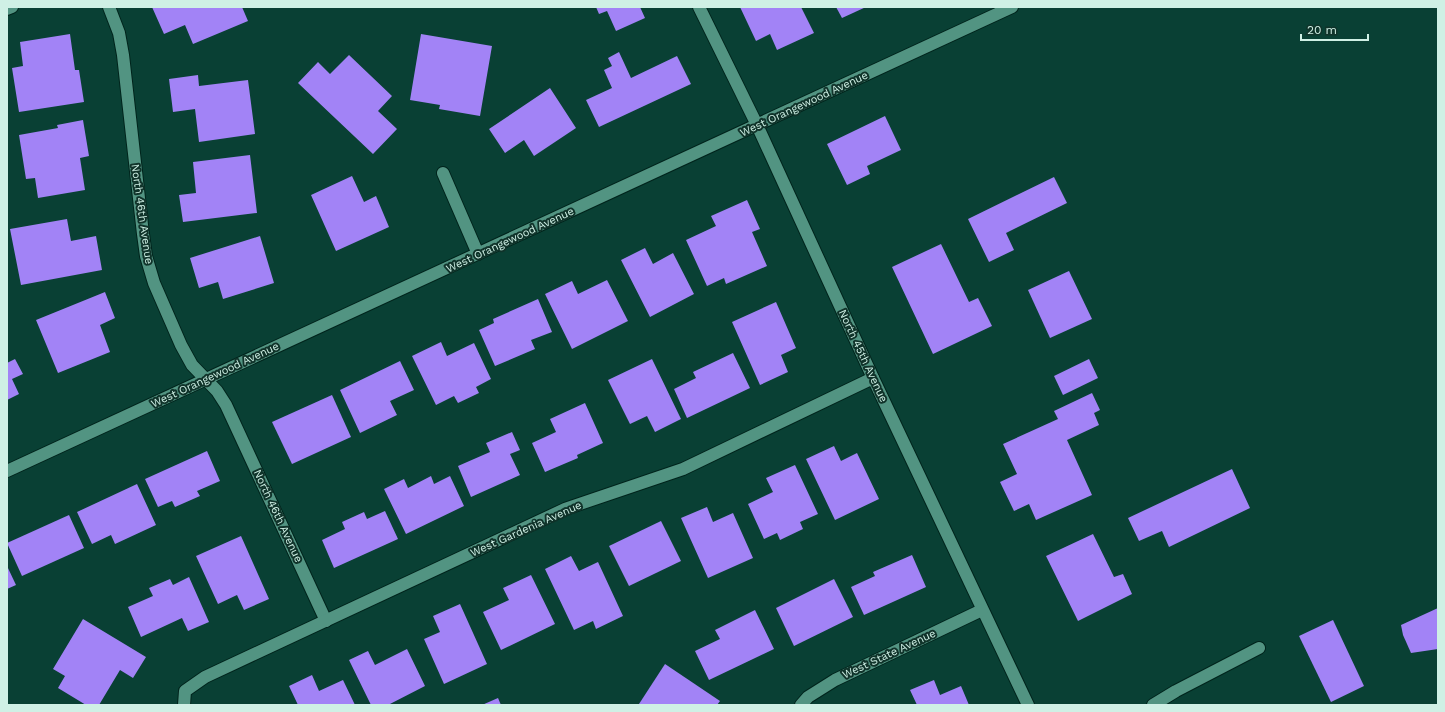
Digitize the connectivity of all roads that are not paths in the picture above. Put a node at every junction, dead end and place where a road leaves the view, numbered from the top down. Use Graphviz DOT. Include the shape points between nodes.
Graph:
graph roads {
  1 [pos="12,7"];
  2 [pos="109,7"];
  3 [pos="699,7"];
  4 [pos="1012,7"];
  5 [pos="7,9"];
  6 [pos="757,125"];
  7 [pos="443,173"];
  8 [pos="478,254"];
  9 [pos="873,378"];
  10 [pos="207,380"];
  11 [pos="7,471"];
  12 [pos="982,610"];
  13 [pos="326,621"];
  14 [pos="1259,648"];
  15 [pos="184,705"];
  16 [pos="800,705"];
  17 [pos="1028,705"];
  18 [pos="1153,705"];
  1 -- 5 [label="street"];
  2 -- 10 [label="street, North 46th Avenue" via="119,33 123,55 146,256 154,283 181,345 192,365"];
  3 -- 6 [label="street, North 45th Avenue"];
  4 -- 6 [label="street, West Orangewood Avenue"];
  6 -- 8 [label="street, West Orangewood Avenue"];
  6 -- 9 [label="street, North 45th Avenue"];
  7 -- 8 [label="street"];
  8 -- 10 [label="street, West Orangewood Avenue"];
  9 -- 12 [label="street, North 45th Avenue"];
  9 -- 13 [label="street, West Gardenia Avenue" via="683,469 565,509"];
  10 -- 11 [label="street, West Orangewood Avenue"];
  10 -- 13 [label="street, North 46th Avenue" via="226,405"];
  12 -- 16 [label="street, West State Avenue" via="835,680"];
  12 -- 17 [label="street, North 45th Avenue"];
  13 -- 15 [label="street, West Gardenia Avenue" via="205,677 185,691"];
  14 -- 18 [label="street"];
}
